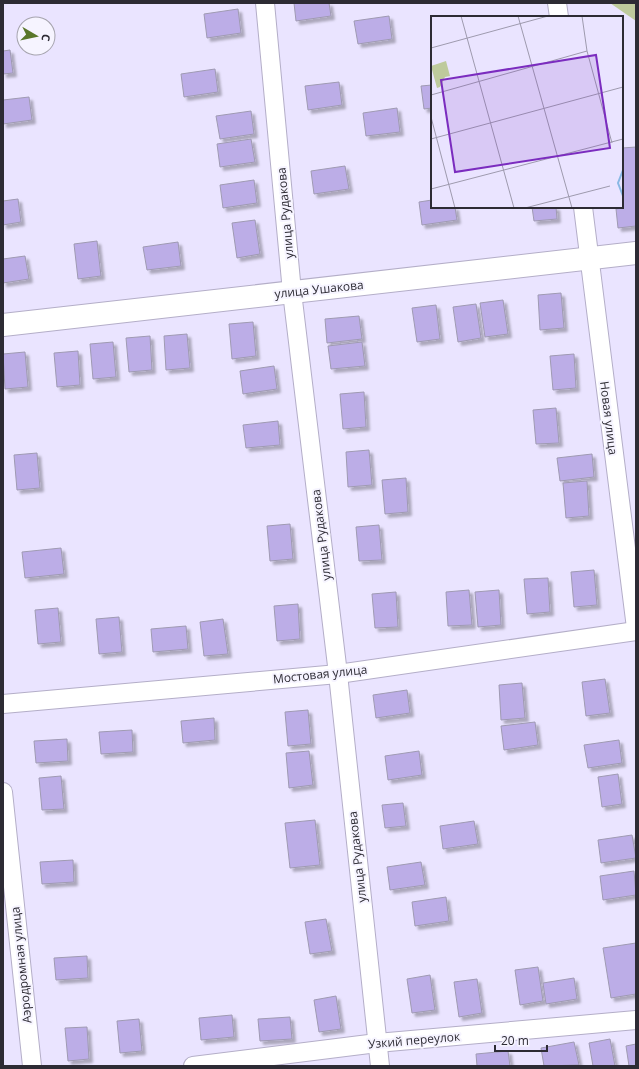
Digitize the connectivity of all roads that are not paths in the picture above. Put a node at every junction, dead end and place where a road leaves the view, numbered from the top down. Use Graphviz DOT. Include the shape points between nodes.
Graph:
graph roads {
  1 [pos="265,3"];
  2 [pos="557,3"];
  3 [pos="558,16"];
  4 [pos="583,208"];
  5 [pos="636,253"];
  6 [pos="589,259"];
  7 [pos="292,292"];
  8 [pos="3,325"];
  9 [pos="636,629"];
  10 [pos="338,674"];
  11 [pos="3,704"];
  12 [pos="3,792"];
  13 [pos="636,1020"];
  14 [pos="377,1043"];
  15 [pos="32,1066"];
  16 [pos="193,1066"];
  17 [pos="380,1066"];
  1 -- 7 [label="street, улица Рудакова"];
  2 -- 3 [label="street"];
  4 -- 6 [label="street, Новая улица"];
  5 -- 6 [label="street, улица Ушакова"];
  6 -- 7 [label="street, улица Ушакова"];
  6 -- 9 [label="street, Новая улица"];
  7 -- 8 [label="street, улица Ушакова"];
  7 -- 10 [label="street, улица Рудакова"];
  9 -- 10 [label="street, Мостовая улица"];
  10 -- 11 [label="street, Мостовая улица"];
  10 -- 14 [label="street, улица Рудакова"];
  12 -- 15 [label="street, Аэродромная улица"];
  13 -- 14 [label="street, Узкий переулок"];
  14 -- 16 [label="street, Узкий переулок"];
  14 -- 17 [label="street, улица Рудакова"];
}
